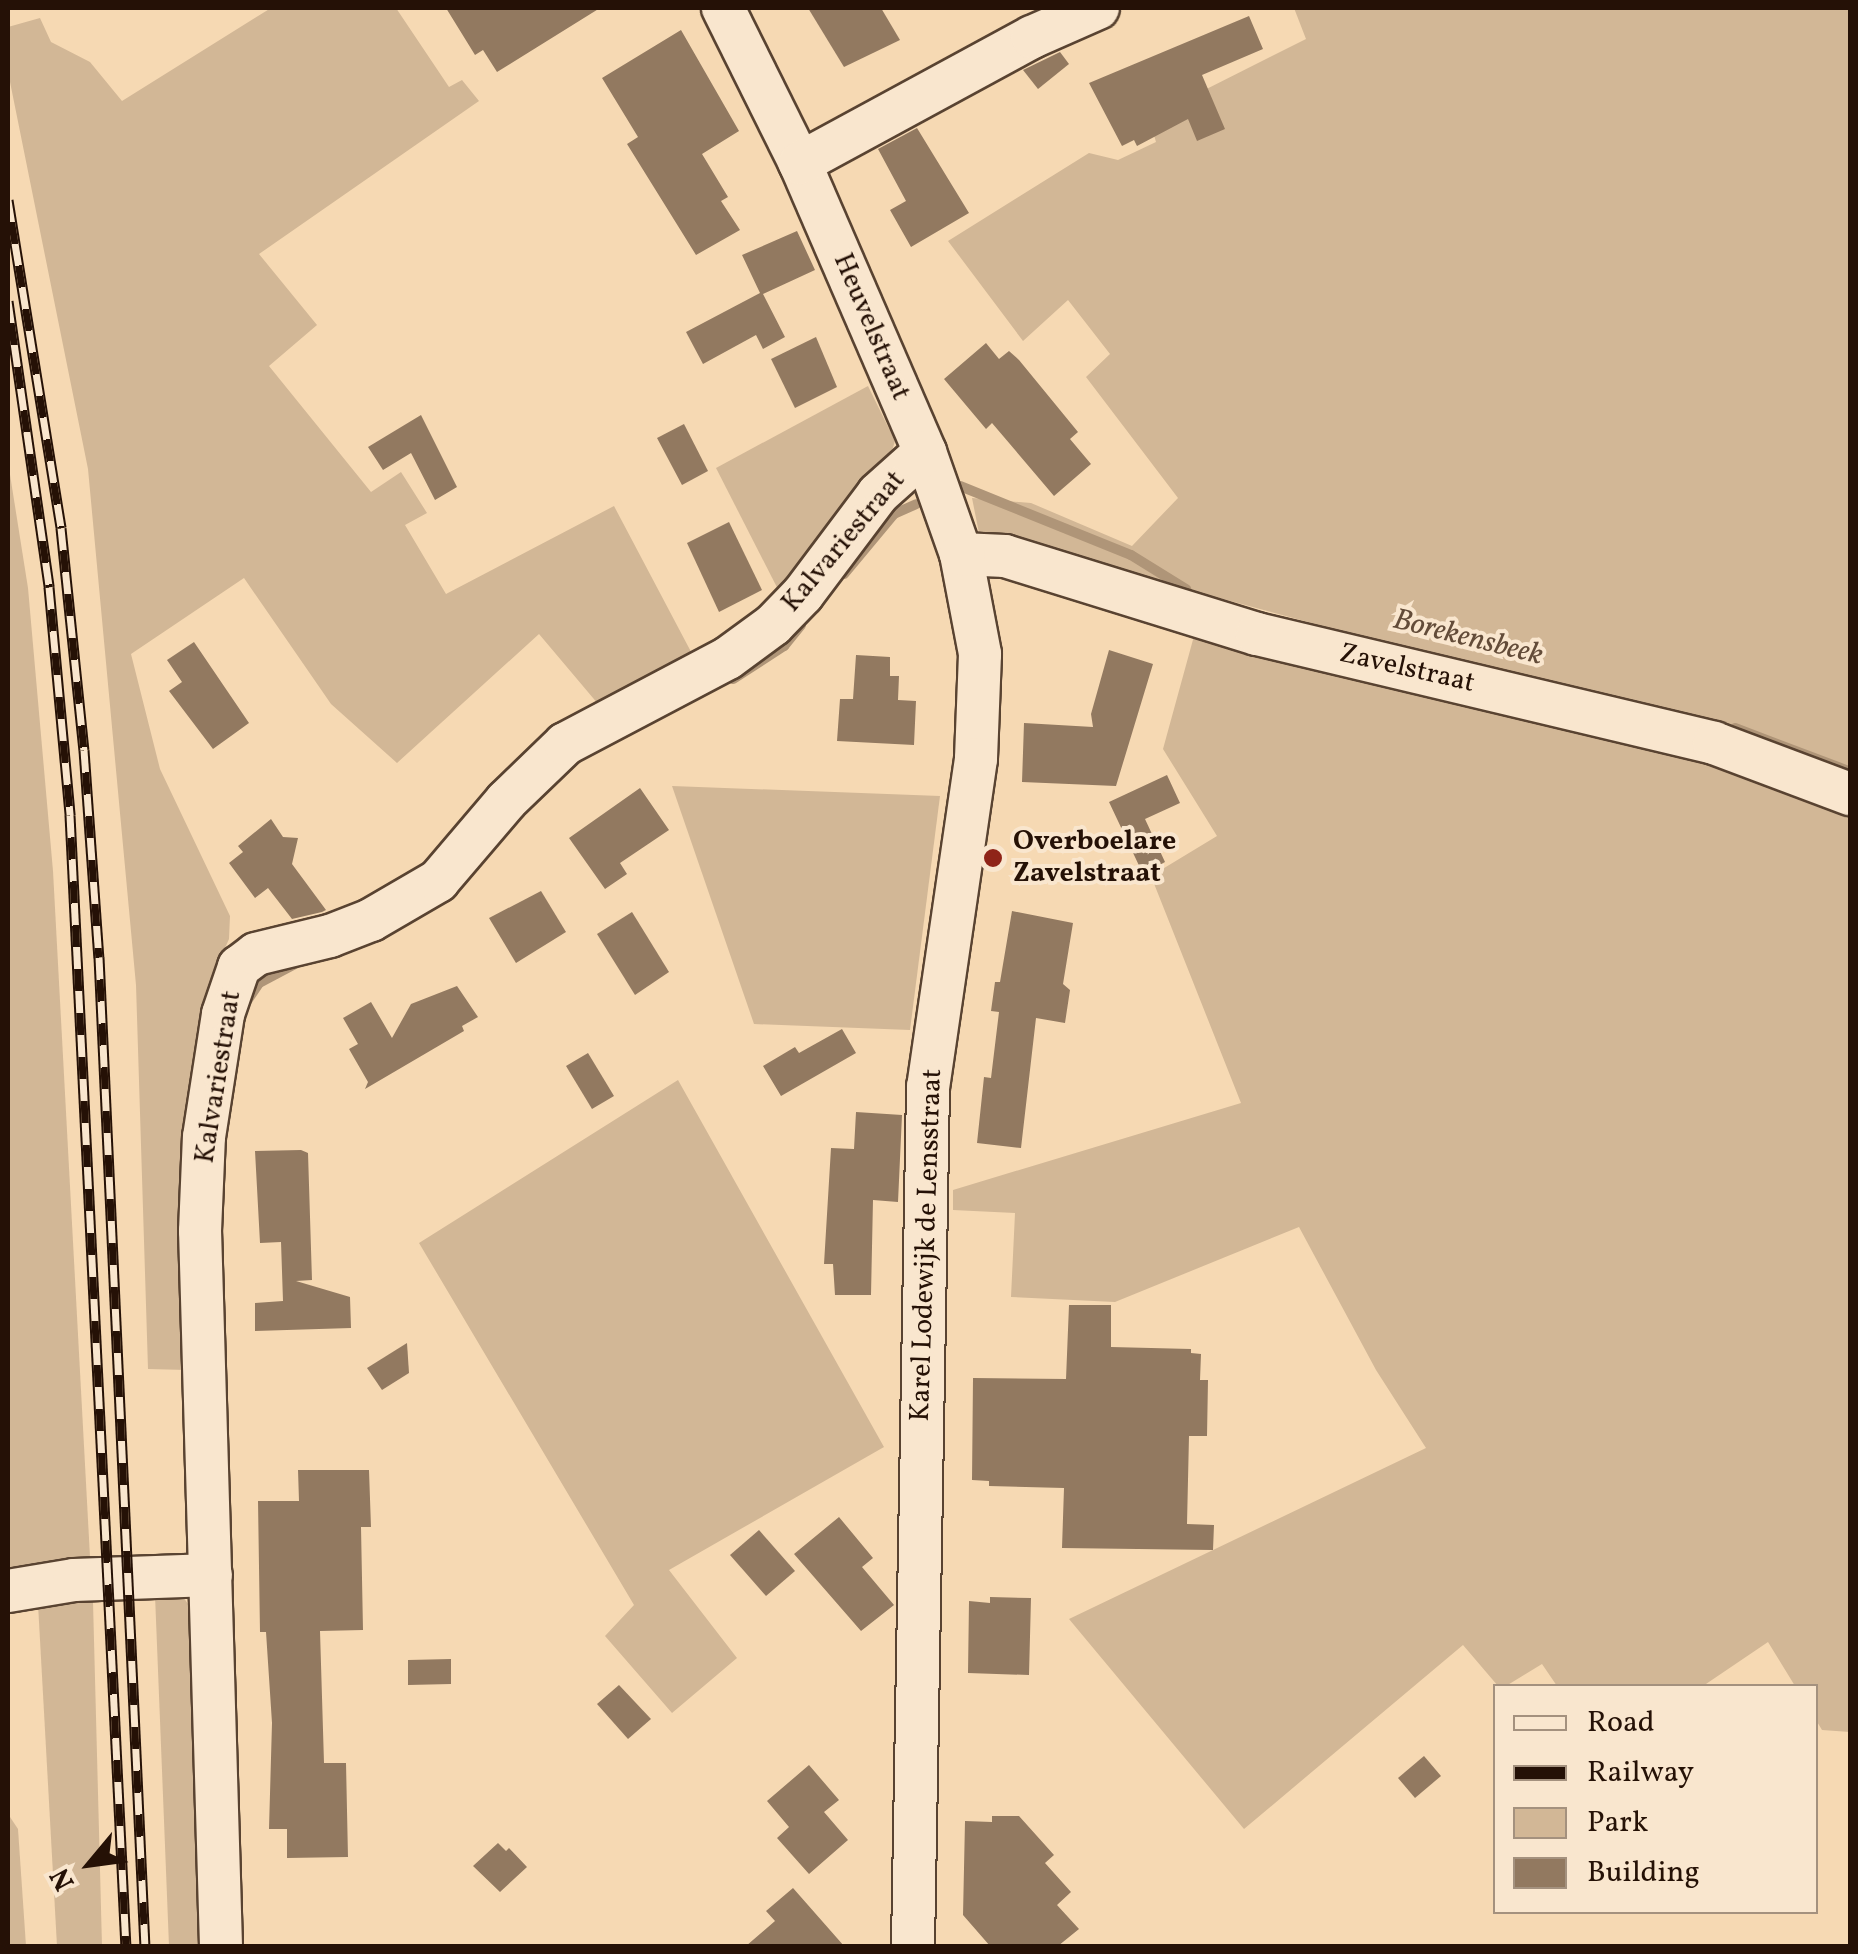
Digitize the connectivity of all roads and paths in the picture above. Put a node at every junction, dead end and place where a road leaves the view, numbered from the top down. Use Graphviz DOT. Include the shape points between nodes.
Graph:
graph roads {
  1 [pos="722,8"];
  2 [pos="1098,8"];
  3 [pos="800,163"];
  4 [pos="925,452"];
  5 [pos="939,492"];
  6 [pos="961,554"];
  7 [pos="1850,794"];
  8 [pos="211,1575"];
  9 [pos="8,1591"];
  10 [pos="221,1946"];
  11 [pos="913,1946"];
  1 -- 3 [label="street, Heuvelstraat"];
  2 -- 3 [label="street"];
  3 -- 4 [label="street, Heuvelstraat"];
  4 -- 5 [label="street, Heuvelstraat"];
  4 -- 8 [label="street, Kalvariestraat" via="878,494 773,625 728,658 564,744 438,881 371,920 256,954 238,967 220,1031 204,1137"];
  5 -- 6 [label="street, Karel Lodewijk de Lensstraat"];
  6 -- 7 [label="street, Zavelstraat" via="1005,556 1257,634 1714,743"];
  6 -- 11 [label="street, Karel Lodewijk de Lensstraat" via="980,654 981,707 928,1087"];
  8 -- 9 [label="street" via="74,1580"];
  8 -- 10 [label="street, Kalvariestraat"];
}
